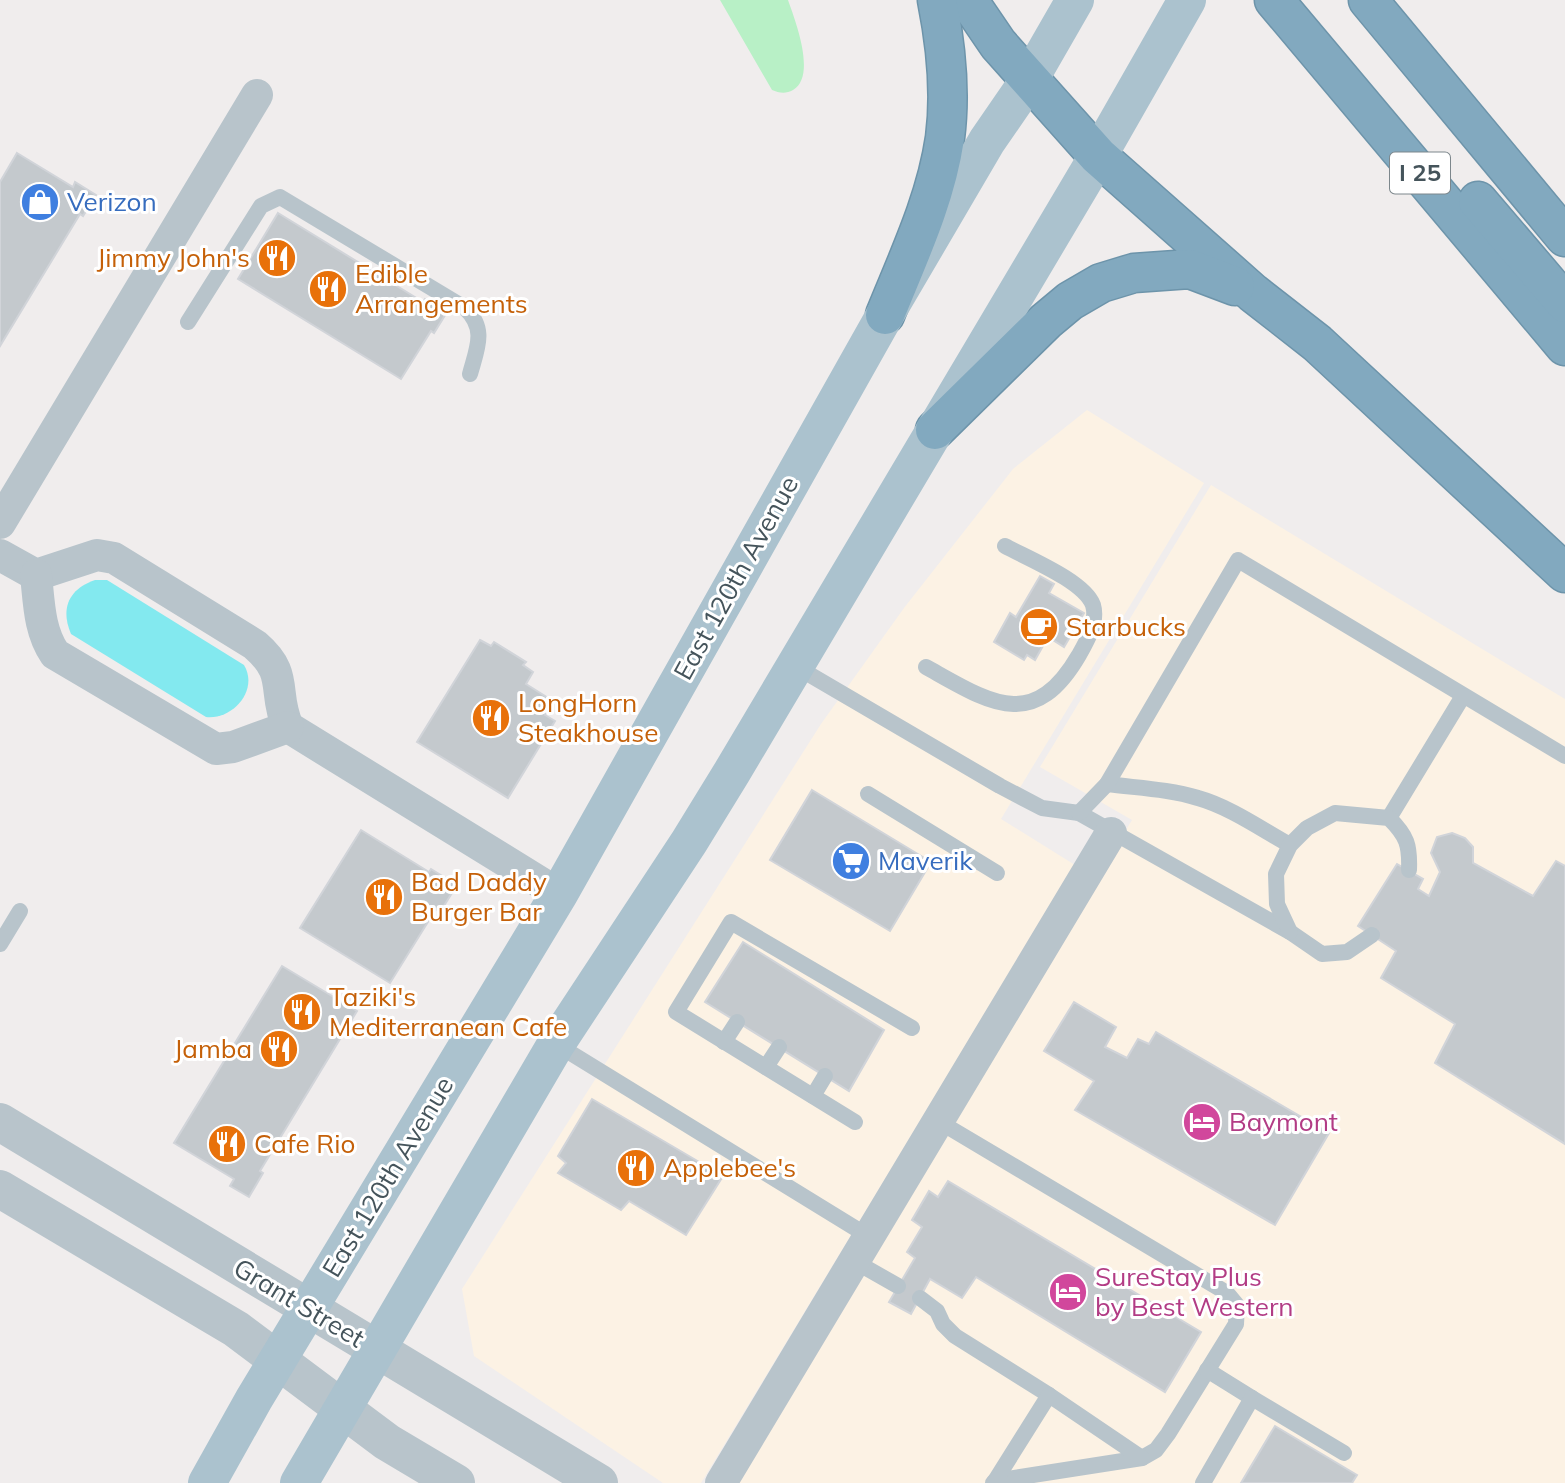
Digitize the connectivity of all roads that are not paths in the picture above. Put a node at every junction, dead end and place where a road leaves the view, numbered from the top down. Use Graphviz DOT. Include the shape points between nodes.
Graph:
graph roads {
  1 [pos="937,0"];
  2 [pos="968,0"];
  3 [pos="1075,0"];
  4 [pos="1187,0"];
  5 [pos="1275,0"];
  6 [pos="1306,0"];
  7 [pos="1367,0"];
  8 [pos="1398,0"];
  9 [pos="1029,80"];
  10 [pos="257,95"];
  11 [pos="1098,156"];
  12 [pos="1565,201"];
  13 [pos="1565,237"];
  14 [pos="1253,293"];
  15 [pos="1565,303"];
  16 [pos="885,315"];
  17 [pos="188,322"];
  18 [pos="1565,346"];
  19 [pos="470,374"];
  20 [pos="935,430"];
  21 [pos="0,523"];
  22 [pos="1005,546"];
  23 [pos="0,555"];
  24 [pos="1565,573"];
  25 [pos="36,575"];
  26 [pos="795,666"];
  27 [pos="926,667"];
  28 [pos="1463,696"];
  29 [pos="288,727"];
  30 [pos="1565,756"];
  31 [pos="1107,784"];
  32 [pos="868,794"];
  33 [pos="1079,813"];
  34 [pos="1389,818"];
  35 [pos="1111,833"];
  36 [pos="1290,845"];
  37 [pos="1409,870"];
  38 [pos="997,873"];
  39 [pos="559,894"];
  40 [pos="20,911"];
  41 [pos="1290,932"];
  42 [pos="1372,935"];
  43 [pos="0,944"];
  44 [pos="737,1022"];
  45 [pos="912,1028"];
  46 [pos="724,1042"];
  47 [pos="556,1044"];
  48 [pos="779,1047"];
  49 [pos="766,1067"];
  50 [pos="825,1076"];
  51 [pos="813,1096"];
  52 [pos="937,1121"];
  53 [pos="0,1122"];
  54 [pos="855,1122"];
  55 [pos="0,1189"];
  56 [pos="861,1249"];
  57 [pos="898,1286"];
  58 [pos="920,1298"];
  59 [pos="309,1308"];
  60 [pos="376,1349"];
  61 [pos="278,1361"];
  62 [pos="1207,1370"];
  63 [pos="1049,1395"];
  64 [pos="1252,1398"];
  65 [pos="342,1409"];
  66 [pos="1344,1453"];
  67 [pos="1142,1458"];
  68 [pos="996,1482"];
  69 [pos="207,1483"];
  70 [pos="299,1483"];
  71 [pos="456,1483"];
  72 [pos="599,1483"];
  73 [pos="721,1483"];
  74 [pos="1203,1483"];
  1 -- 16 [label="highway" via="947,71 945,139 924,219"];
  2 -- 9 [label="highway"];
  3 -- 9 [label="main road, East 120th Avenue"];
  4 -- 11 [label="main road"];
  5 -- 18 [label="highway, I 25"];
  6 -- 15 [label="highway"];
  7 -- 13 [label="highway"];
  8 -- 12 [label="highway"];
  9 -- 11 [label="highway"];
  9 -- 16 [label="main road, East 120th Avenue" via="987,141"];
  10 -- 21 [label="street"];
  11 -- 14 [label="highway"];
  11 -- 20 [label="main road"];
  14 -- 20 [label="highway" via="1190,269 1135,273 1101,283 1046,321"];
  14 -- 24 [label="highway" via="1317,343"];
  16 -- 39 [label="main road, East 120th Avenue"];
  17 -- 19 [label="lane" via="261,206 280,197 465,308 479,330"];
  20 -- 26 [label="main road"];
  22 -- 27 [label="lane" via="1082,589 1093,605 1094,624 1065,677 1036,700 1002,704"];
  23 -- 25 [label="street"];
  25 -- 29 [label="street" via="97,555 114,558 268,656 278,673 281,712"];
  25 -- 29 [label="street" via="42,626 55,654 216,749"];
  26 -- 33 [label="lane" via="1042,808"];
  26 -- 47 [label="main road" via="689,842"];
  28 -- 30 [label="lane"];
  28 -- 31 [label="lane" via="1238,560"];
  28 -- 34 [label="lane"];
  29 -- 39 [label="street"];
  31 -- 33 [label="lane"];
  31 -- 36 [label="lane" via="1199,798"];
  32 -- 38 [label="lane"];
  33 -- 35 [label="lane"];
  34 -- 36 [label="lane" via="1335,813 1307,828"];
  34 -- 37 [label="lane" via="1404,834"];
  35 -- 41 [label="lane"];
  35 -- 52 [label="street"];
  36 -- 41 [label="lane" via="1276,874 1277,904"];
  39 -- 59 [label="main road, East 120th Avenue"];
  40 -- 43 [label="lane"];
  41 -- 42 [label="lane" via="1322,954 1348,952"];
  44 -- 46 [label="lane"];
  45 -- 46 [label="lane" via="865,1009 731,922 676,1012"];
  46 -- 49 [label="lane"];
  47 -- 56 [label="lane"];
  47 -- 60 [label="main road"];
  48 -- 49 [label="lane"];
  49 -- 51 [label="lane"];
  50 -- 51 [label="lane"];
  51 -- 54 [label="lane"];
  52 -- 56 [label="street"];
  52 -- 62 [label="lane" via="1227,1293 1237,1305 1236,1324"];
  53 -- 59 [label="street, Grant Street"];
  55 -- 61 [label="street" via="236,1329"];
  56 -- 57 [label="lane"];
  56 -- 73 [label="street"];
  58 -- 63 [label="lane" via="937,1311 955,1336"];
  59 -- 60 [label="street, Grant Street"];
  59 -- 61 [label="main road, East 120th Avenue"];
  60 -- 65 [label="main road"];
  60 -- 72 [label="street, Grant Street"];
  61 -- 65 [label="street"];
  61 -- 69 [label="main road, East 120th Avenue"];
  62 -- 64 [label="lane"];
  62 -- 67 [label="lane" via="1168,1434 1156,1450"];
  63 -- 67 [label="lane"];
  63 -- 68 [label="lane"];
  64 -- 66 [label="lane"];
  64 -- 74 [label="lane"];
  65 -- 70 [label="main road"];
  65 -- 71 [label="street"];
  67 -- 68 [label="lane"];
}
